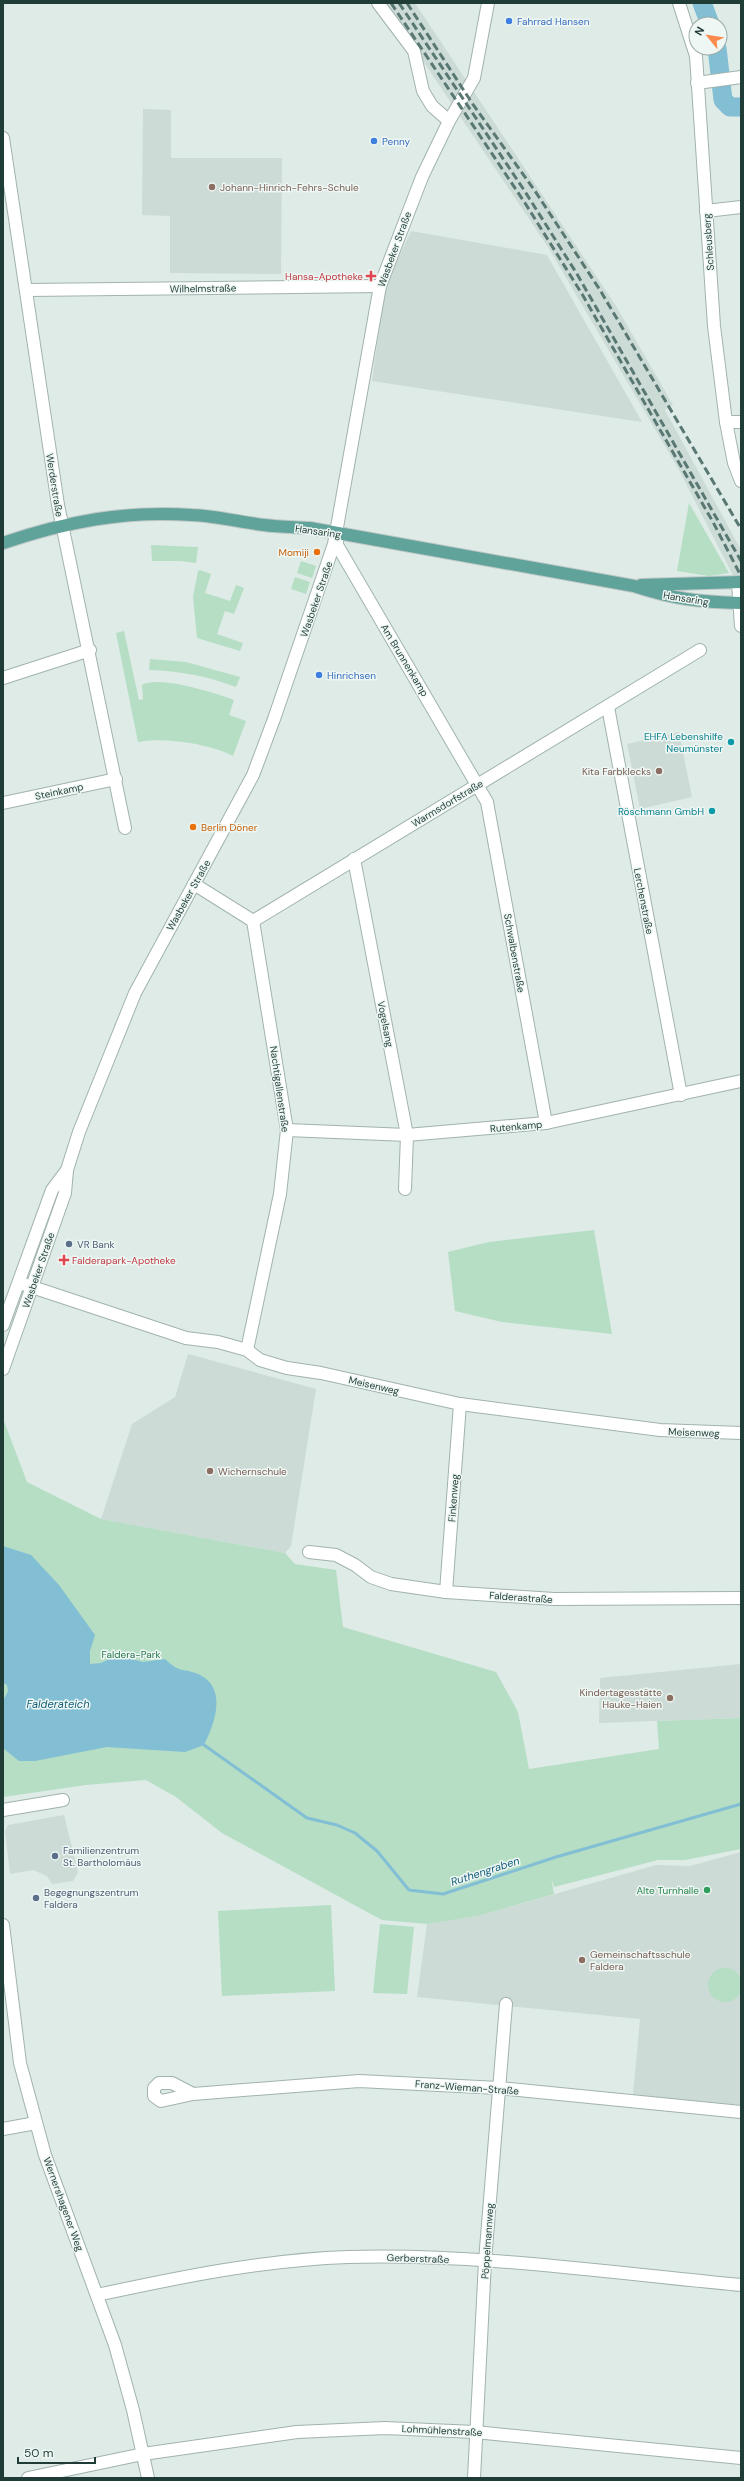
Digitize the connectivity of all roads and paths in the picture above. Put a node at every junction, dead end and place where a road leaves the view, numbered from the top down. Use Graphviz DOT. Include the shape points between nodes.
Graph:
graph roads {
  1 [pos="378,3"];
  2 [pos="488,3"];
  3 [pos="679,3"];
  4 [pos="741,77"];
  5 [pos="697,84"];
  6 [pos="449,121"];
  7 [pos="3,138"];
  8 [pos="741,207"];
  9 [pos="706,211"];
  10 [pos="380,286"];
  11 [pos="27,290"];
  12 [pos="726,422"];
  13 [pos="741,422"];
  14 [pos="741,481"];
  15 [pos="61,524"];
  16 [pos="337,533"];
  17 [pos="3,543"];
  18 [pos="740,583"];
  19 [pos="634,586"];
  20 [pos="740,602"];
  21 [pos="741,626"];
  22 [pos="90,650"];
  23 [pos="700,650"];
  24 [pos="3,678"];
  25 [pos="608,707"];
  26 [pos="116,778"];
  27 [pos="478,785"];
  28 [pos="3,803"];
  29 [pos="125,828"];
  30 [pos="354,859"];
  31 [pos="194,884"];
  32 [pos="253,921"];
  33 [pos="741,1081"];
  34 [pos="681,1095"];
  35 [pos="546,1123"];
  36 [pos="287,1130"];
  37 [pos="408,1135"];
  38 [pos="67,1170"];
  39 [pos="404,1189"];
  40 [pos="20,1283"];
  41 [pos="32,1287"];
  42 [pos="3,1325"];
  43 [pos="247,1350"];
  44 [pos="3,1369"];
  45 [pos="460,1404"];
  46 [pos="741,1433"];
  47 [pos="309,1552"];
  48 [pos="446,1592"];
  49 [pos="741,1598"];
  50 [pos="63,1800"];
  51 [pos="3,1810"];
  52 [pos="3,1925"];
  53 [pos="506,2004"];
  54 [pos="499,2088"];
  55 [pos="193,2094"];
  56 [pos="741,2112"];
  57 [pos="36,2122"];
  58 [pos="3,2129"];
  59 [pos="485,2261"];
  60 [pos="741,2284"];
  61 [pos="97,2295"];
  62 [pos="475,2432"];
  63 [pos="143,2454"];
  64 [pos="741,2458"];
  65 [pos="28,2478"];
  66 [pos="148,2478"];
  67 [pos="474,2478"];
  1 -- 6 [label="street" via="414,51 423,91 432,106"];
  2 -- 6 [label="street, Wasbeker Straße" via="474,78"];
  3 -- 5 [label="street, Schleusberg" via="694,46"];
  4 -- 5 [label="street"];
  5 -- 9 [label="street, Schleusberg"];
  6 -- 10 [label="street, Wasbeker Straße" via="419,184"];
  7 -- 11 [label="street, Werderstraße"];
  8 -- 9 [label="street"];
  9 -- 12 [label="street, Schleusberg" via="714,326"];
  10 -- 11 [label="street, Wilhelmstraße"];
  10 -- 16 [label="street, Wasbeker Straße"];
  11 -- 15 [label="street, Werderstraße"];
  12 -- 13 [label="street"];
  12 -- 14 [label="street, Schleusberg" via="734,464"];
  15 -- 16 [label="main road, Hansaring" via="118,515 162,513 200,515"];
  15 -- 17 [label="main road, Hansaring"];
  15 -- 22 [label="street, Werderstraße"];
  16 -- 19 [label="main road, Hansaring"];
  16 -- 27 [label="street, Am Brunnenkamp" via="337,545"];
  16 -- 31 [label="street, Wasbeker Straße" via="326,572 253,775"];
  18 -- 19 [label="main road, Hansaring"];
  18 -- 20 [label="street"];
  19 -- 20 [label="main road, Hansaring" via="667,597 701,602"];
  20 -- 21 [label="street"];
  22 -- 24 [label="street"];
  22 -- 26 [label="street, Werderstraße"];
  23 -- 25 [label="street, Warmsdorfstraße"];
  25 -- 27 [label="street, Warmsdorfstraße"];
  25 -- 34 [label="street, Lerchenstraße"];
  26 -- 28 [label="street, Steinkamp"];
  26 -- 29 [label="street, Werderstraße"];
  27 -- 30 [label="street, Warmsdorfstraße"];
  27 -- 35 [label="street, Schwalbenstraße" via="487,802"];
  30 -- 32 [label="street, Warmsdorfstraße"];
  30 -- 37 [label="street, Vogelsang"];
  31 -- 32 [label="street"];
  31 -- 38 [label="street, Wasbeker Straße" via="135,993 98,1082"];
  32 -- 36 [label="street, Nachtigallenstraße"];
  33 -- 34 [label="street, Rutenkamp"];
  34 -- 35 [label="street, Rutenkamp"];
  35 -- 37 [label="street, Rutenkamp"];
  36 -- 37 [label="street, Rutenkamp"];
  36 -- 43 [label="street, Nachtigallenstraße" via="280,1194"];
  37 -- 39 [label="street, Vogelsang"];
  38 -- 40 [label="street, Wasbeker Straße" via="52,1190"];
  38 -- 41 [label="street, Wasbeker Straße" via="65,1193"];
  40 -- 41 [label="street, Meisenweg"];
  40 -- 42 [label="street, Wasbeker Straße"];
  41 -- 43 [label="street, Meisenweg" via="186,1338 218,1342"];
  41 -- 44 [label="street, Wasbeker Straße"];
  43 -- 45 [label="street, Meisenweg" via="260,1360 287,1368 321,1373"];
  45 -- 46 [label="street, Meisenweg" via="660,1430"];
  45 -- 48 [label="street, Finkenweg"];
  47 -- 48 [label="street, Falderastraße" via="336,1555 371,1577 391,1584"];
  48 -- 49 [label="street, Falderastraße" via="554,1599"];
  50 -- 51 [label="street"];
  52 -- 57 [label="street, Wernershagener Weg" via="14,2033"];
  53 -- 54 [label="street, Pöppelmannweg"];
  54 -- 55 [label="street, Franz-Wieman-Straße" via="359,2081"];
  54 -- 56 [label="street, Franz-Wieman-Straße"];
  54 -- 59 [label="street, Pöppelmannweg"];
  57 -- 58 [label="street"];
  57 -- 61 [label="street, Wernershagener Weg" via="45,2155"];
  59 -- 60 [label="street, Gerberstraße"];
  59 -- 61 [label="street, Gerberstraße" via="348,2257 282,2262 209,2271"];
  59 -- 62 [label="street, Pöppelmannweg"];
  61 -- 63 [label="street, Wernershagener Weg" via="115,2345"];
  62 -- 63 [label="street, Lohmühlenstraße" via="385,2428 297,2432"];
  62 -- 64 [label="street, Lohmühlenstraße"];
  62 -- 67 [label="street, Pöppelmannweg"];
  63 -- 65 [label="street, Lohmühlenstraße"];
  63 -- 66 [label="street, Wernershagener Weg"];
}
